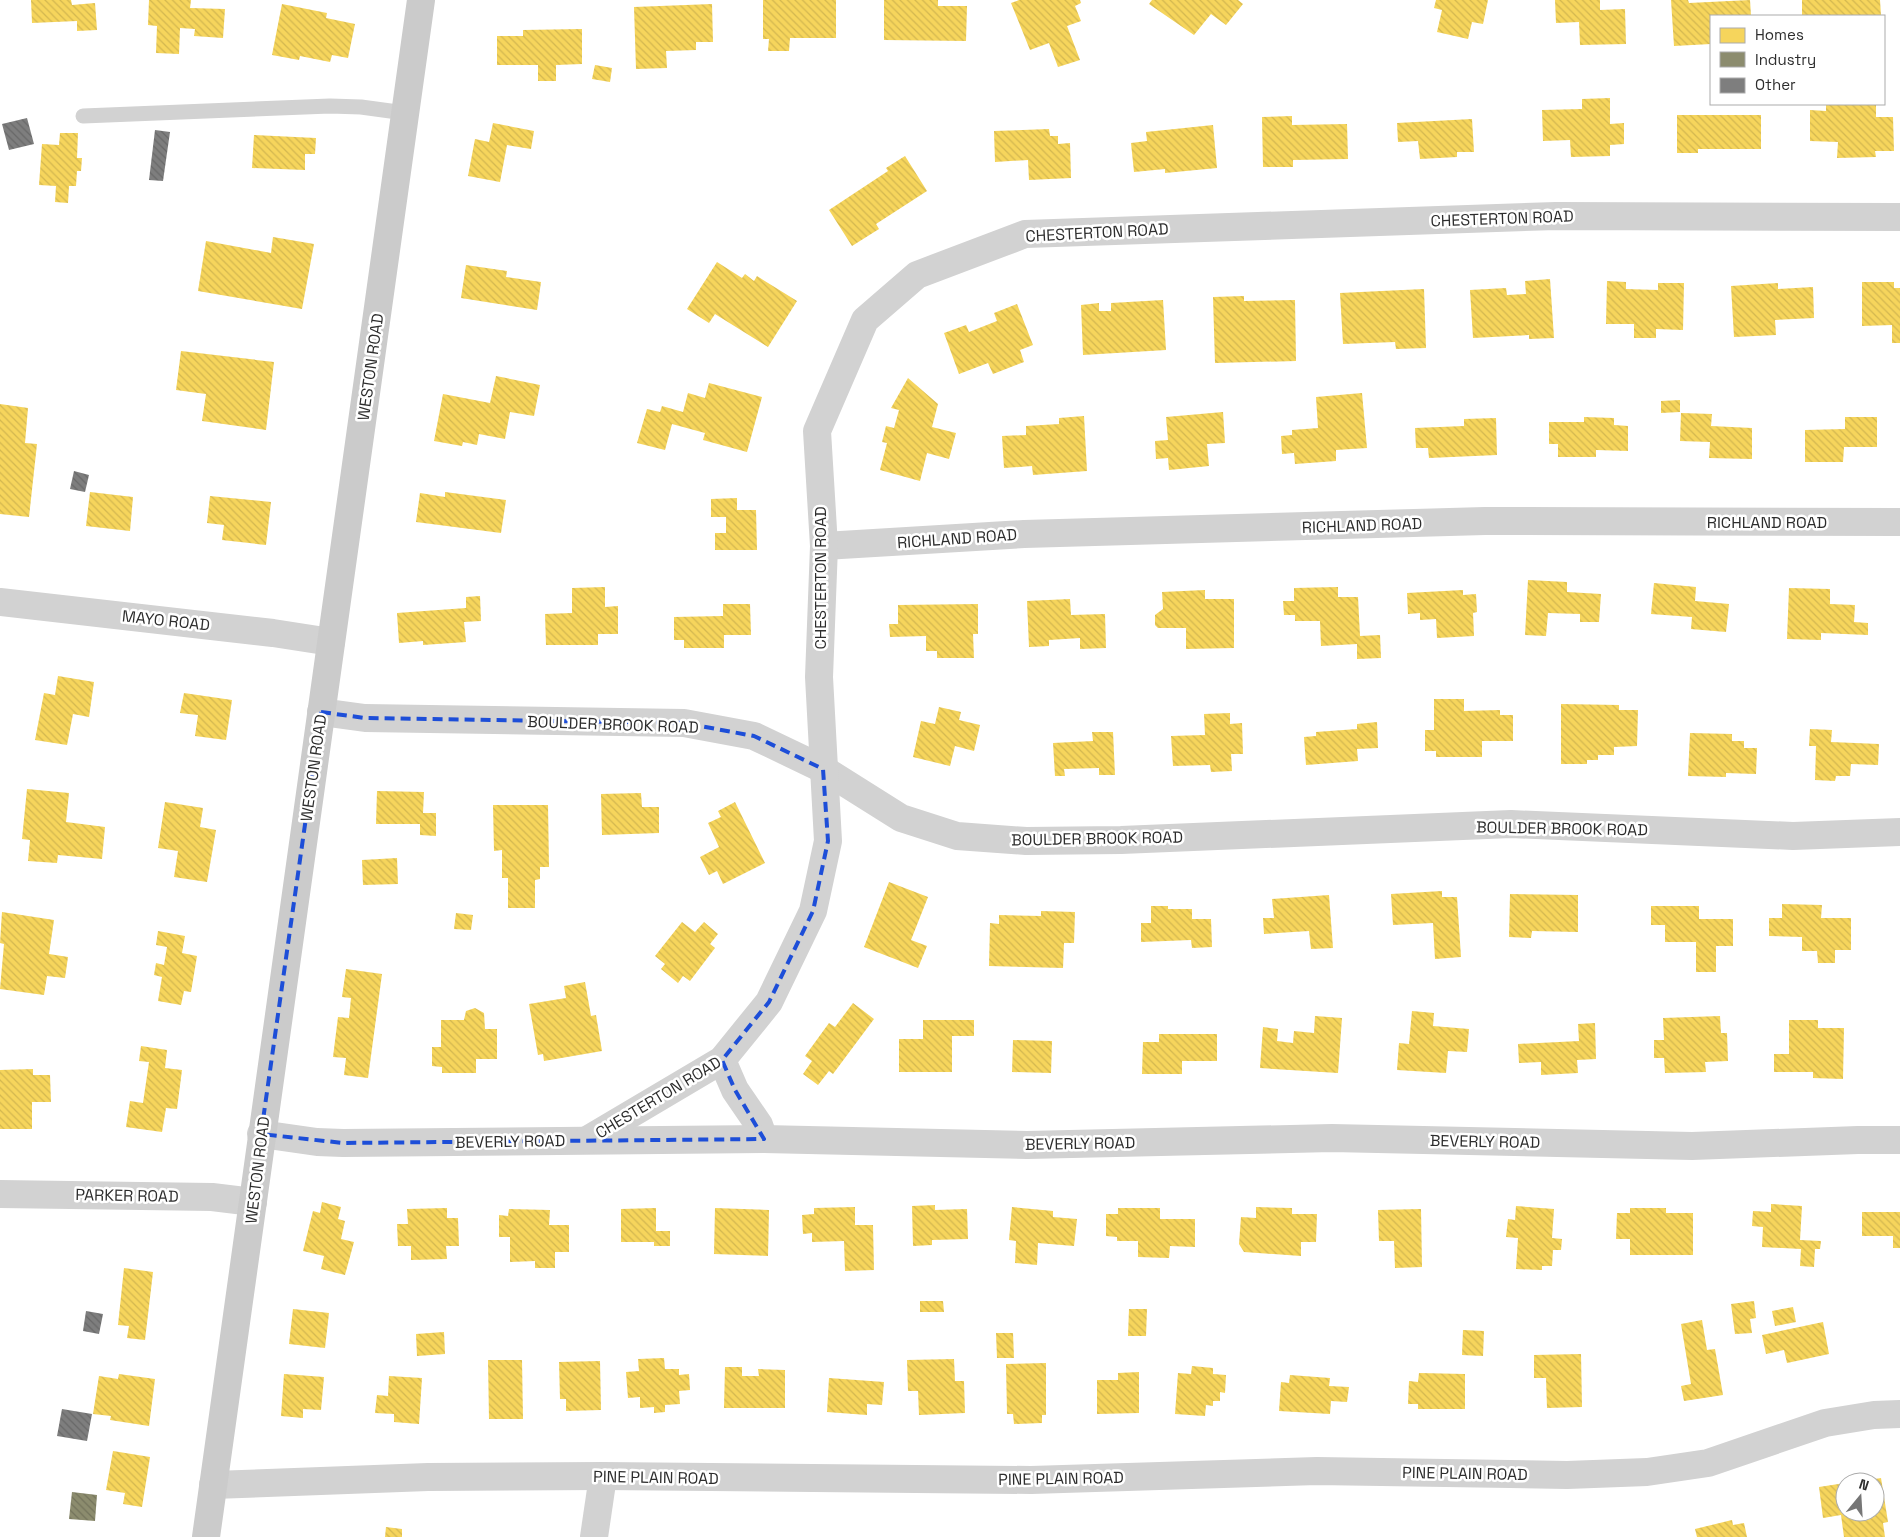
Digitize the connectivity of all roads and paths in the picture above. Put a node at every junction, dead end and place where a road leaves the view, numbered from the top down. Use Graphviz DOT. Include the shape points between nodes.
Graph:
graph roads {
  1 [pos="422,0"];
  2 [pos="405,113"];
  3 [pos="83,116"];
  4 [pos="1900,217"];
  5 [pos="1900,522"];
  6 [pos="824,546"];
  7 [pos="0,602"];
  8 [pos="331,642"];
  9 [pos="320,712"];
  10 [pos="823,768"];
  11 [pos="1900,832"];
  12 [pos="722,1060"];
  13 [pos="261,1134"];
  14 [pos="764,1139"];
  15 [pos="587,1140"];
  16 [pos="1900,1140"];
  17 [pos="0,1194"];
  18 [pos="253,1202"];
  19 [pos="1900,1414"];
  20 [pos="602,1476"];
  21 [pos="213,1485"];
  22 [pos="206,1537"];
  23 [pos="594,1537"];
  1 -- 2 [label="main road, WESTON ROAD"];
  2 -- 3 [label="lane" via="330,106"];
  2 -- 8 [label="main road, WESTON ROAD"];
  4 -- 6 [label="street, CHESTERTON ROAD" via="1556,216 1017,236 918,275 865,320 817,431"];
  5 -- 6 [label="street, RICHLAND ROAD" via="1485,521 1024,534"];
  6 -- 10 [label="street, CHESTERTON ROAD" via="819,677"];
  7 -- 8 [label="street, MAYO ROAD"];
  8 -- 9 [label="main road, WESTON ROAD"];
  9 -- 10 [label="street, BOULDER BROOK ROAD" via="365,718 684,723 754,736"];
  9 -- 13 [label="main road, WESTON ROAD"];
  10 -- 11 [label="street, BOULDER BROOK ROAD" via="901,818 957,836 1026,841 1341,833 1511,824 1793,836"];
  10 -- 12 [label="street, CHESTERTON ROAD" via="828,841 813,911 770,1002"];
  12 -- 14 [label="street" via="735,1090"];
  12 -- 15 [label="street, CHESTERTON ROAD"];
  13 -- 15 [label="street, BEVERLY ROAD" via="317,1142"];
  13 -- 18 [label="main road, WESTON ROAD"];
  14 -- 15 [label="street, BEVERLY ROAD"];
  14 -- 16 [label="street, BEVERLY ROAD" via="1027,1145 1332,1138 1692,1146"];
  17 -- 18 [label="street, PARKER ROAD" via="212,1197"];
  18 -- 21 [label="main road, WESTON ROAD"];
  19 -- 20 [label="street, PINE PLAIN ROAD" via="1825,1423 1708,1463 1647,1472 1567,1475 1317,1471 1030,1480"];
  20 -- 21 [label="street, PINE PLAIN ROAD" via="428,1477"];
  20 -- 23 [label="street"];
  21 -- 22 [label="main road, WESTON ROAD"];
}
